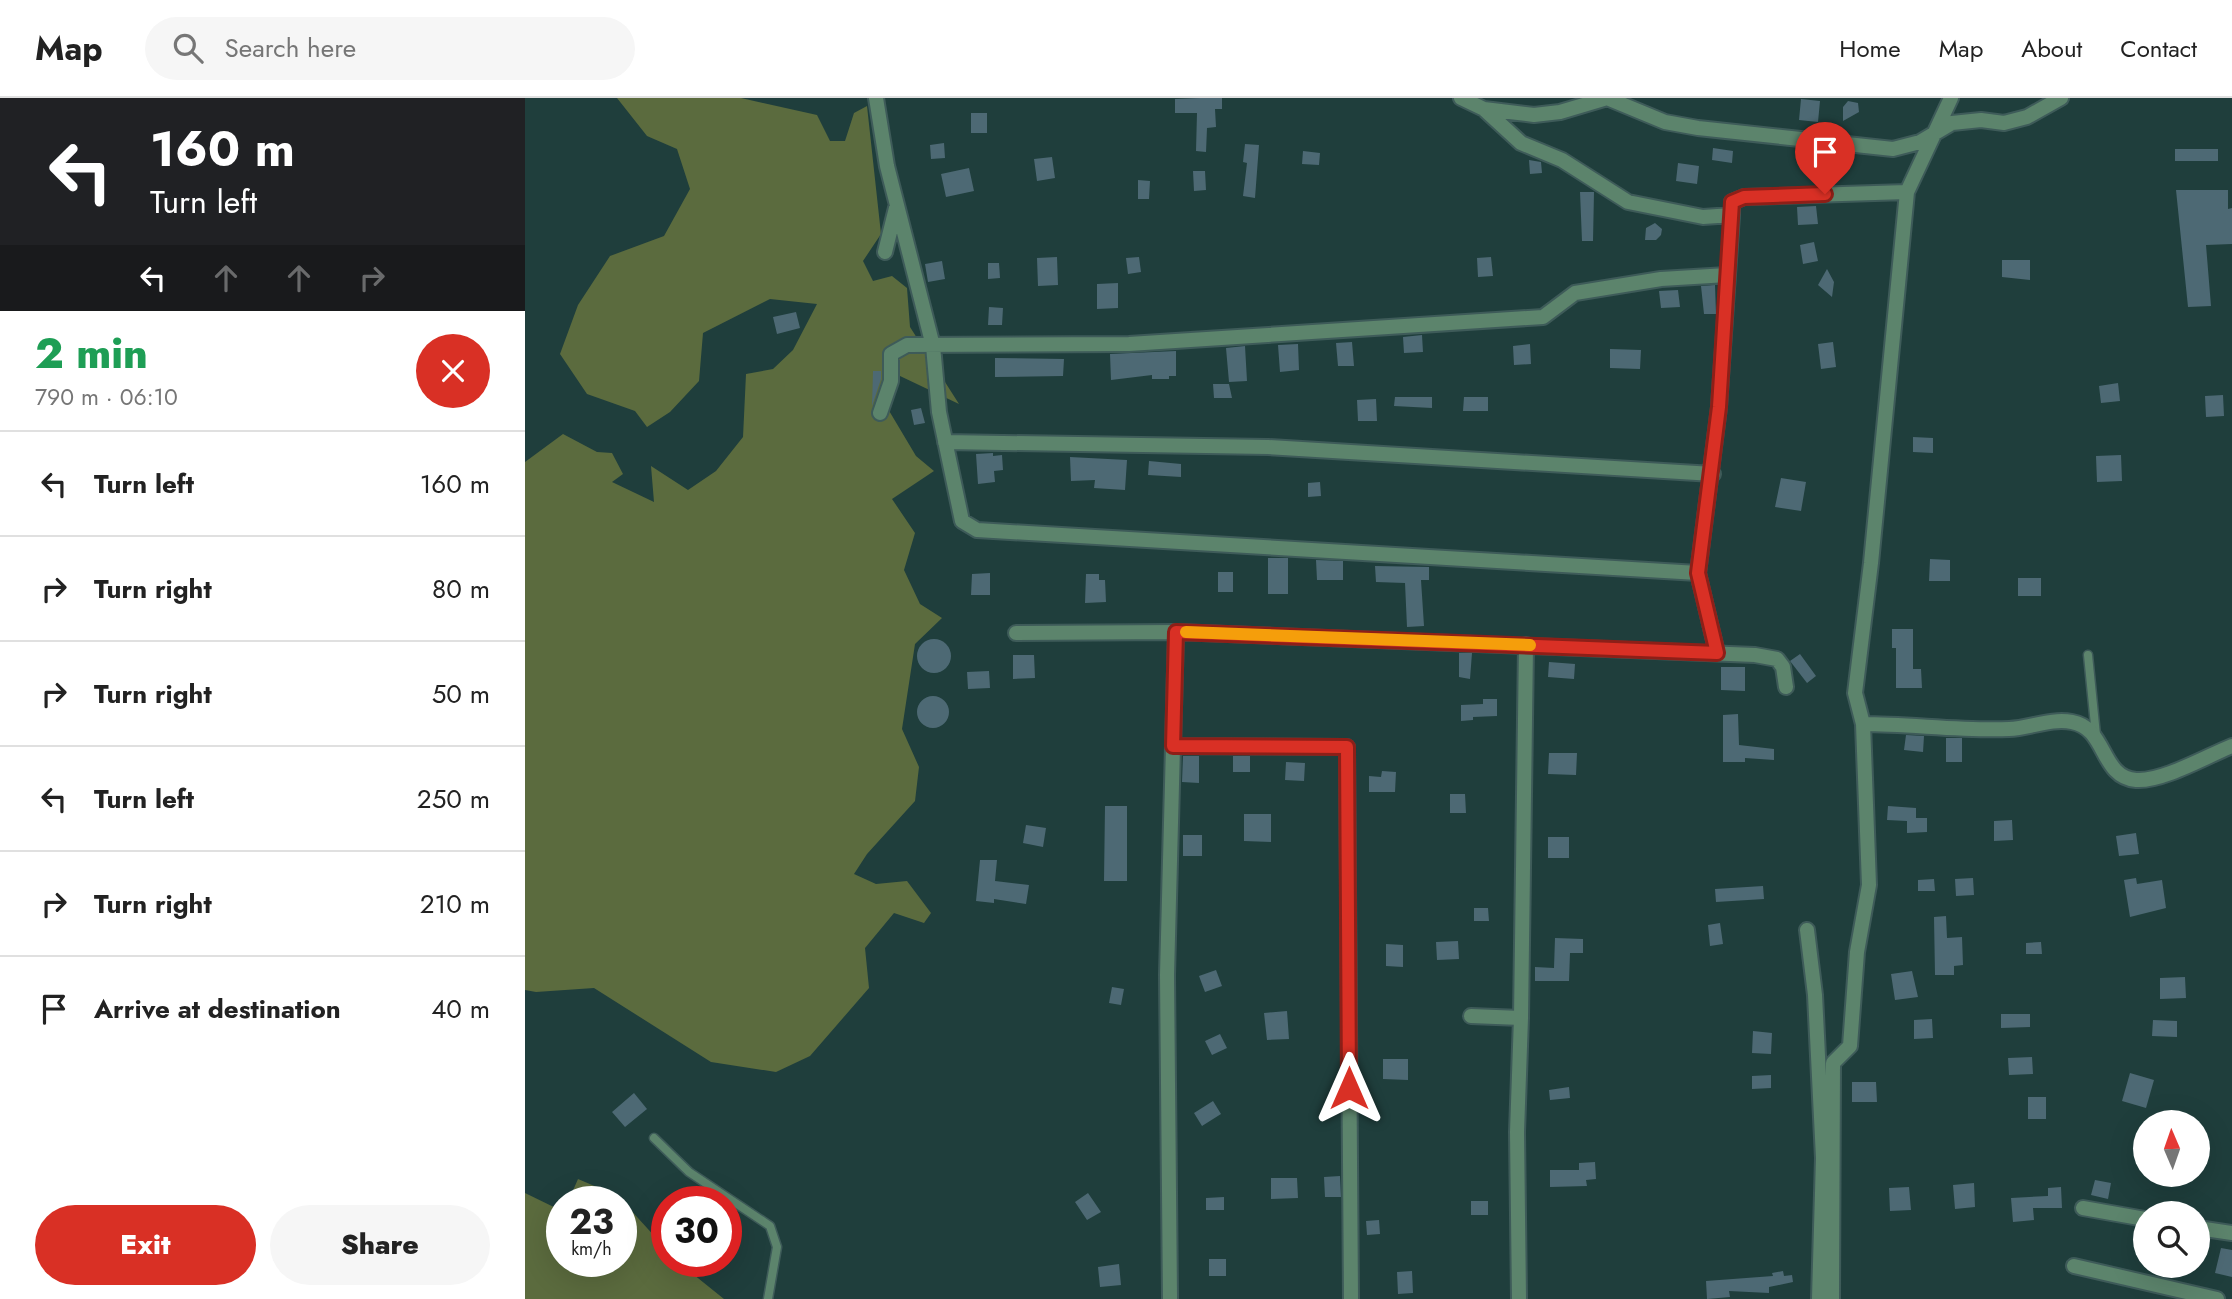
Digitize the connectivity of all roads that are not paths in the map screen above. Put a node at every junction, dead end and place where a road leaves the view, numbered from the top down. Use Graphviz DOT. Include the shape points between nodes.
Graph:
graph roads {
  1 [pos="876,98"];
  2 [pos="1461,98"];
  3 [pos="1951,98"];
  4 [pos="2061,98"];
  5 [pos="1484,109"];
  6 [pos="1936,131"];
  7 [pos="1907,192"];
  8 [pos="897,203"];
  9 [pos="1732,215"];
  10 [pos="885,252"];
  11 [pos="1727,275"];
  12 [pos="933,346"];
  13 [pos="880,413"];
  14 [pos="945,442"];
  15 [pos="1713,474"];
  16 [pos="1698,573"];
  17 [pos="1176,632"];
  18 [pos="1016,633"];
  19 [pos="1526,645"];
  20 [pos="1717,653"];
  21 [pos="2088,655"];
  22 [pos="1786,687"];
  23 [pos="1863,724"];
  24 [pos="2096,737"];
  25 [pos="1173,746"];
  26 [pos="2232,746"];
  27 [pos="1807,930"];
  28 [pos="1471,1016"];
  29 [pos="1521,1018"];
  30 [pos="654,1138"];
  31 [pos="2083,1208"];
  32 [pos="2133,1217"];
  33 [pos="2210,1230"];
  34 [pos="2232,1233"];
  35 [pos="2074,1266"];
  36 [pos="768,1299"];
  37 [pos="1170,1299"];
  38 [pos="1351,1299"];
  39 [pos="1519,1299"];
  40 [pos="1819,1299"];
  41 [pos="1832,1299"];
  42 [pos="2217,1299"];
  1 -- 8 [label="street"];
  2 -- 5 [label="street"];
  3 -- 6 [label="street"];
  4 -- 6 [label="street" via="2015,120 1952,123"];
  5 -- 6 [label="street" via="1534,116 1607,98 1665,122 1698,128 1893,149 1920,142"];
  5 -- 9 [label="street" via="1521,143 1562,160 1628,202 1703,217"];
  6 -- 7 [label="street"];
  7 -- 9 [label="street" via="1744,197 1732,202"];
  7 -- 23 [label="street" via="1855,693"];
  8 -- 10 [label="street"];
  8 -- 12 [label="street"];
  9 -- 11 [label="street"];
  11 -- 12 [label="street" via="1661,279 1575,293 1543,317 1129,344"];
  11 -- 15 [label="street"];
  12 -- 13 [label="street" via="907,345 891,354 891,381"];
  12 -- 14 [label="street"];
  14 -- 15 [label="street" via="1268,447"];
  14 -- 16 [label="street" via="962,522 977,530"];
  15 -- 16 [label="street"];
  16 -- 20 [label="street"];
  17 -- 18 [label="street"];
  17 -- 19 [label="street"];
  17 -- 25 [label="street"];
  19 -- 20 [label="street"];
  19 -- 29 [label="street"];
  20 -- 22 [label="street" via="1777,659"];
  21 -- 24 [label="lane"];
  23 -- 24 [label="street" via="2007,729 2073,722"];
  23 -- 41 [label="street" via="1869,885 1857,952 1850,1046 1833,1063"];
  24 -- 26 [label="street" via="2114,770 2137,780 2156,777"];
  25 -- 37 [label="street" via="1167,975"];
  25 -- 38 [label="street" via="1347,747"];
  27 -- 40 [label="street" via="1823,1158"];
  28 -- 29 [label="street"];
  29 -- 39 [label="street"];
  30 -- 36 [label="lane" via="689,1172 770,1226 777,1247"];
  31 -- 32 [label="street"];
  33 -- 34 [label="street"];
  35 -- 42 [label="street"];
}
